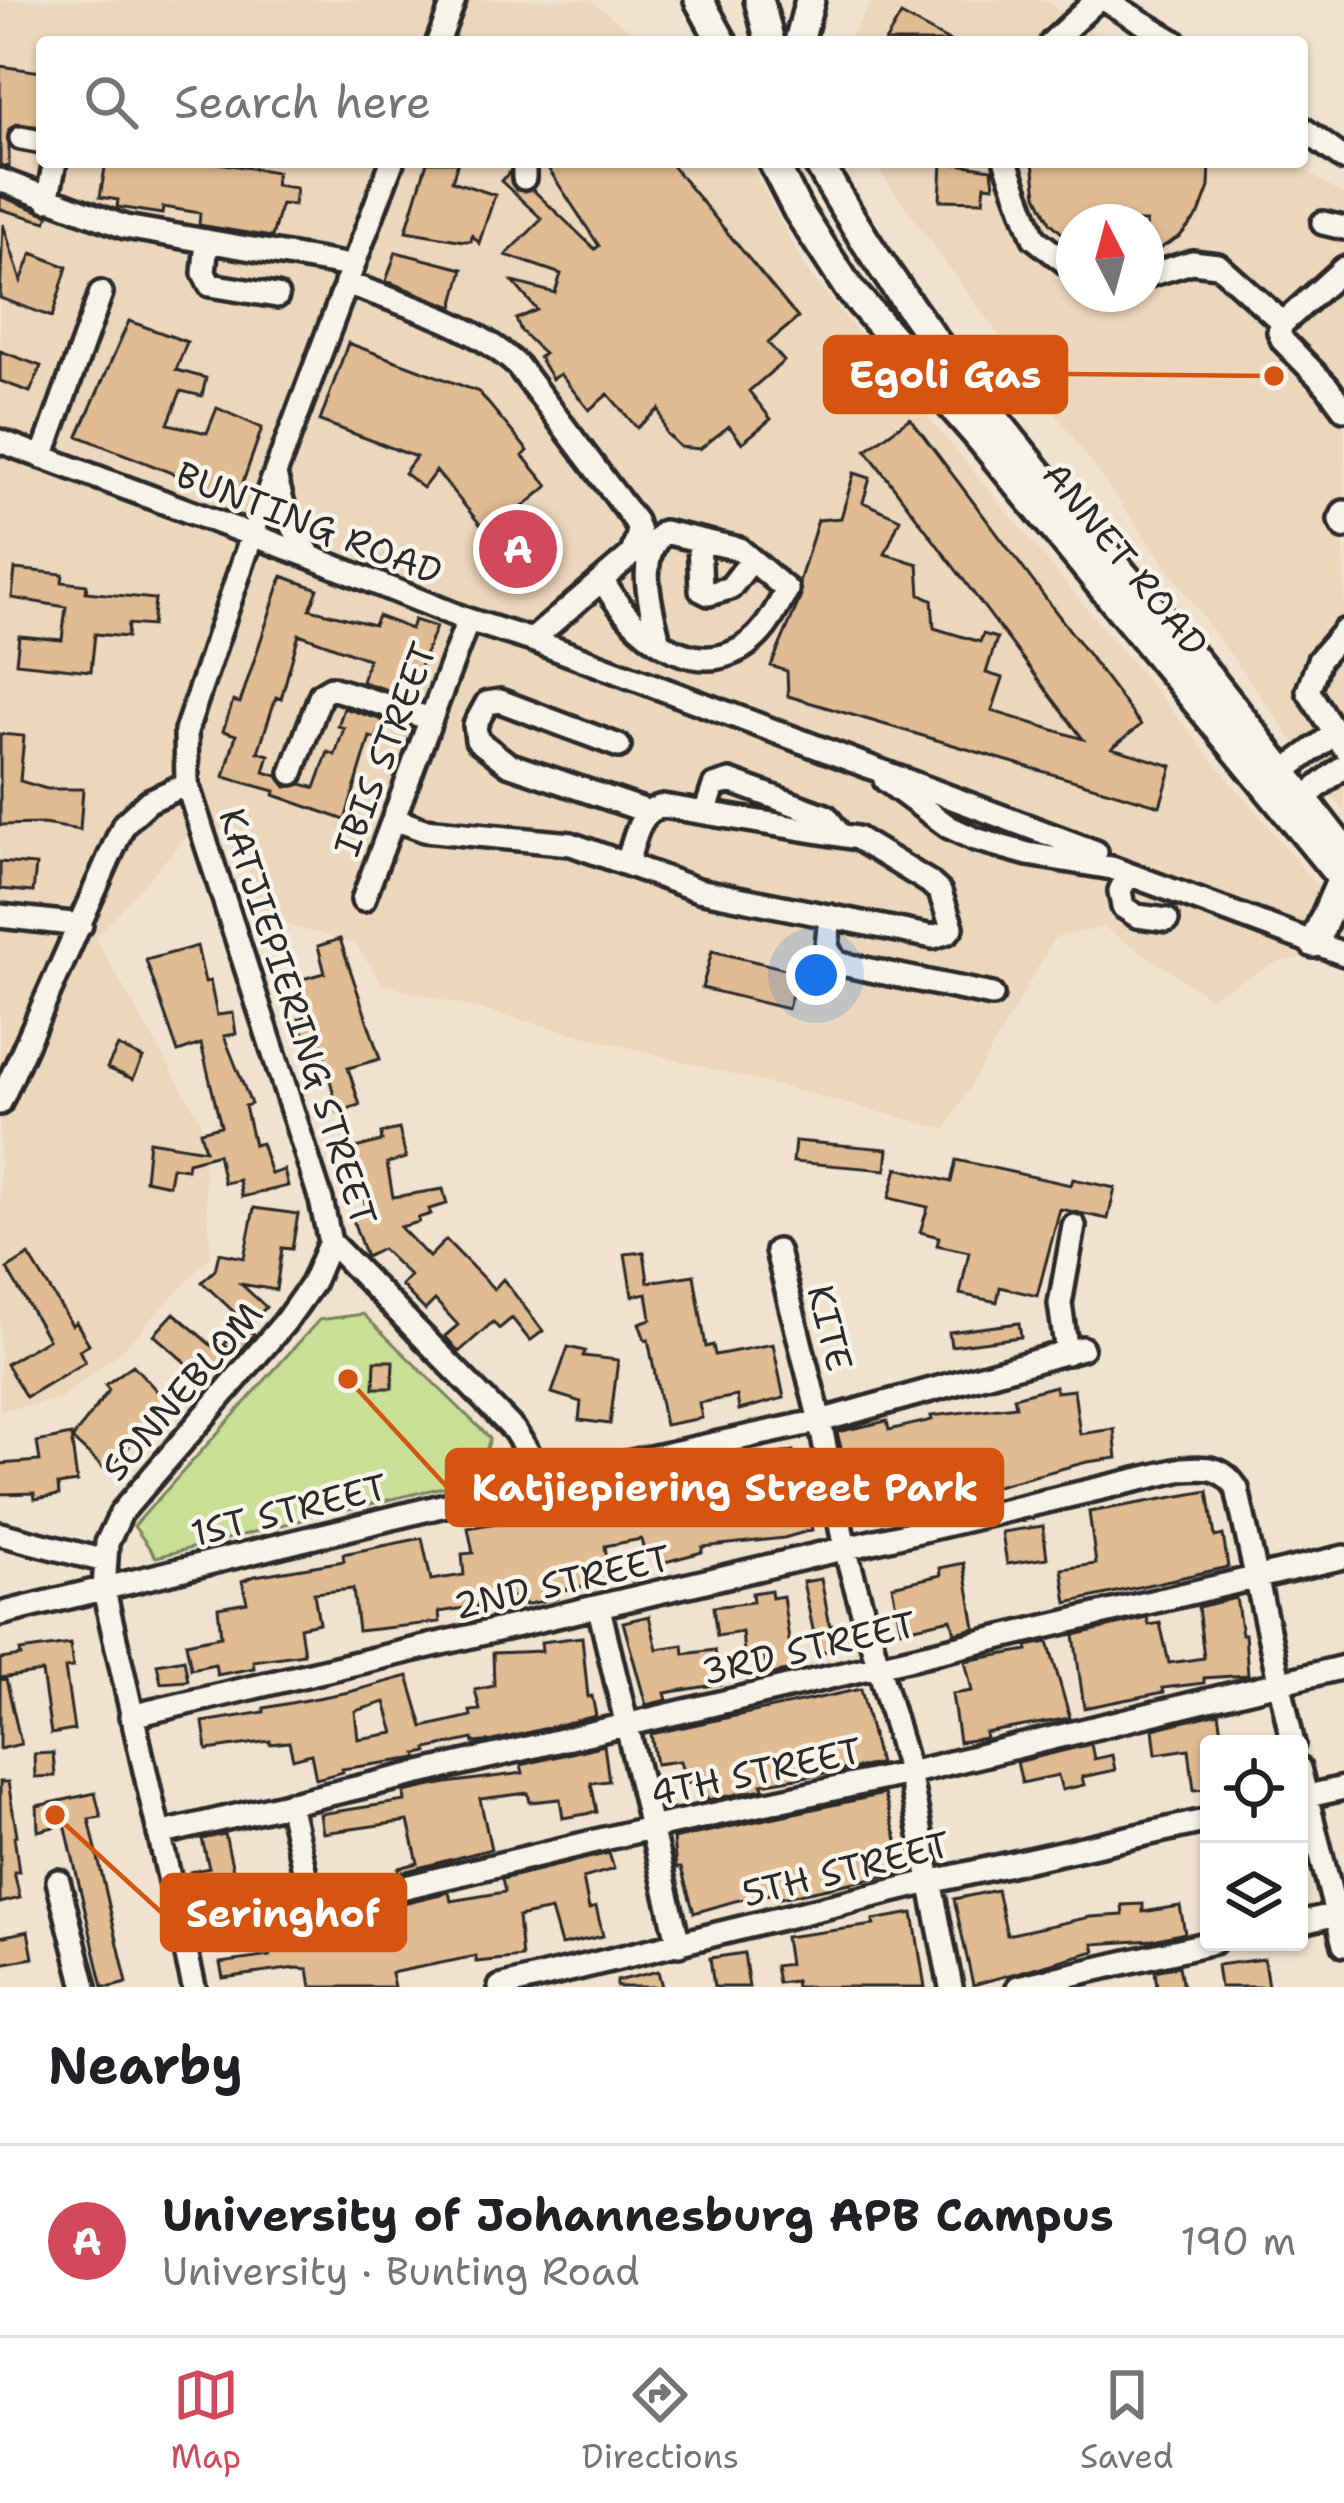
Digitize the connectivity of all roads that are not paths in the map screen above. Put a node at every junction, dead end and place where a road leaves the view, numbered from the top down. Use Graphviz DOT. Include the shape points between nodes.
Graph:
graph roads {
  1 [pos="454,0"];
  2 [pos="700,0"];
  3 [pos="723,0"];
  4 [pos="759,0"];
  5 [pos="810,0"];
  6 [pos="1104,0"];
  7 [pos="440,36"];
  8 [pos="722,36"];
  9 [pos="726,36"];
  10 [pos="768,36"];
  11 [pos="801,36"];
  12 [pos="1059,36"];
  13 [pos="1165,36"];
  14 [pos="1308,132"];
  15 [pos="1344,159"];
  16 [pos="54,168"];
  17 [pos="390,168"];
  18 [pos="776,168"];
  19 [pos="822,168"];
  20 [pos="1008,168"];
  21 [pos="0,180"];
  22 [pos="47,200"];
  23 [pos="207,242"];
  24 [pos="1056,255"];
  25 [pos="1344,268"];
  26 [pos="1164,271"];
  27 [pos="348,275"];
  28 [pos="101,293"];
  29 [pos="278,296"];
  30 [pos="1283,323"];
  31 [pos="1344,409"];
  32 [pos="0,441"];
  33 [pos="42,457"];
  34 [pos="275,474"];
  35 [pos="1344,512"];
  36 [pos="1344,527"];
  37 [pos="252,535"];
  38 [pos="699,540"];
  39 [pos="311,557"];
  40 [pos="751,561"];
  41 [pos="603,580"];
  42 [pos="468,620"];
  43 [pos="1344,631"];
  44 [pos="532,640"];
  45 [pos="659,642"];
  46 [pos="1188,673"];
  47 [pos="431,719"];
  48 [pos="1339,740"];
  49 [pos="619,746"];
  50 [pos="866,765"];
  51 [pos="1344,766"];
  52 [pos="292,772"];
  53 [pos="188,784"];
  54 [pos="1290,790"];
  55 [pos="706,810"];
  56 [pos="646,812"];
  57 [pos="394,819"];
  58 [pos="840,835"];
  59 [pos="627,864"];
  60 [pos="1343,870"];
  61 [pos="1128,874"];
  62 [pos="363,900"];
  63 [pos="0,916"];
  64 [pos="830,916"];
  65 [pos="1167,920"];
  66 [pos="81,925"];
  67 [pos="1326,940"];
  68 [pos="1344,954"];
  69 [pos="992,995"];
  70 [pos="0,1103"];
  71 [pos="1074,1226"];
  72 [pos="330,1241"];
  73 [pos="777,1251"];
  74 [pos="820,1421"];
  75 [pos="535,1484"];
  76 [pos="0,1534"];
  77 [pos="845,1549"];
  78 [pos="1344,1557"];
  79 [pos="105,1561"];
  80 [pos="1254,1577"];
  81 [pos="104,1590"];
  82 [pos="598,1608"];
  83 [pos="0,1614"];
  84 [pos="882,1666"];
  85 [pos="1344,1666"];
  86 [pos="1278,1681"];
  87 [pos="131,1717"];
  88 [pos="627,1724"];
  89 [pos="1291,1735"];
  90 [pos="909,1773"];
  91 [pos="1344,1788"];
  92 [pos="1308,1797"];
  93 [pos="289,1803"];
  94 [pos="1308,1818"];
  95 [pos="1198,1823"];
  96 [pos="650,1828"];
  97 [pos="159,1834"];
  98 [pos="58,1881"];
  99 [pos="929,1882"];
  100 [pos="314,1910"];
  101 [pos="1336,1914"];
  102 [pos="1308,1920"];
  103 [pos="182,1941"];
  104 [pos="679,1945"];
  105 [pos="1200,1945"];
  106 [pos="1344,1945"];
  107 [pos="85,1987"];
  108 [pos="194,1987"];
  109 [pos="500,1987"];
  110 [pos="951,1987"];
  111 [pos="1018,1987"];
  1 -- 7 [label="street"];
  2 -- 8 [label="main road"];
  3 -- 9 [label="main road"];
  4 -- 10 [label="main road"];
  5 -- 11 [label="main road"];
  6 -- 12 [label="street"];
  6 -- 13 [label="street"];
  14 -- 15 [label="street"];
  16 -- 22 [label="street"];
  17 -- 27 [label="street, KATJIEPIERING STREET"];
  18 -- 46 [label="main road, ANNET ROAD" via="849,289"];
  19 -- 46 [label="main road, ANNET ROAD" via="876,257"];
  20 -- 24 [label="street" via="1034,238"];
  21 -- 22 [label="street"];
  22 -- 23 [label="street" via="124,227"];
  23 -- 27 [label="street"];
  23 -- 29 [label="street" via="210,285"];
  25 -- 30 [label="street"];
  26 -- 30 [label="street" via="1218,265"];
  27 -- 34 [label="street, KATJIEPIERING STREET"];
  27 -- 41 [label="street" via="484,339 518,366 639,532 632,554"];
  28 -- 33 [label="street"];
  30 -- 31 [label="street" via="1283,341"];
  32 -- 33 [label="street, BUNTING ROAD"];
  33 -- 37 [label="street, BUNTING ROAD"];
  34 -- 37 [label="street, KATJIEPIERING STREET"];
  34 -- 39 [label="street"];
  35 -- 36 [label="street"];
  37 -- 39 [label="street, BUNTING ROAD"];
  37 -- 53 [label="street, KATJIEPIERING STREET" via="186,731"];
  38 -- 40 [label="street" via="739,549"];
  38 -- 40 [label="street" via="701,590 709,594 730,588"];
  38 -- 45 [label="street" via="664,532 654,542 648,589"];
  39 -- 42 [label="street, BUNTING ROAD"];
  40 -- 45 [label="street" via="787,590 769,625 720,657"];
  41 -- 44 [label="street"];
  41 -- 45 [label="street" via="622,612"];
  42 -- 44 [label="street, BUNTING ROAD"];
  42 -- 47 [label="street, IBIS STREET"];
  43 -- 48 [label="street" via="1319,660 1307,691"];
  44 -- 50 [label="street, BUNTING ROAD"];
  46 -- 54 [label="main road, ANNET ROAD"];
  47 -- 52 [label="street" via="331,688 321,694"];
  47 -- 57 [label="street, IBIS STREET"];
  48 -- 54 [label="street"];
  49 -- 56 [label="street" via="500,701 487,703 475,725 477,740 508,764"];
  50 -- 61 [label="street, BUNTING ROAD" via="958,832"];
  50 -- 67 [label="street, BUNTING ROAD" via="991,822 1096,852"];
  51 -- 54 [label="street"];
  53 -- 66 [label="street" via="149,801 124,824"];
  53 -- 72 [label="street, KATJIEPIERING STREET"];
  54 -- 60 [label="main road, ANNET ROAD"];
  55 -- 56 [label="street"];
  55 -- 58 [label="street"];
  55 -- 58 [label="street" via="714,786 730,782 826,815"];
  56 -- 59 [label="street"];
  57 -- 59 [label="street" via="424,830 571,844"];
  57 -- 62 [label="street, IBIS STREET"];
  58 -- 64 [label="street" via="929,882 952,927 933,937"];
  59 -- 64 [label="street" via="698,890"];
  60 -- 67 [label="main road"];
  61 -- 65 [label="street" via="1123,907"];
  61 -- 67 [label="street, BUNTING ROAD"];
  63 -- 66 [label="street"];
  64 -- 69 [label="street" via="826,947 836,963"];
  66 -- 70 [label="street"];
  67 -- 68 [label="street, BUNTING ROAD"];
  71 -- 74 [label="street, 1ST STREET" via="1060,1304 1074,1350"];
  72 -- 75 [label="street, KATJIEPIERING STREET" via="514,1430 531,1457"];
  72 -- 79 [label="street, SONNEBLOM" via="285,1322 121,1513"];
  73 -- 74 [label="street, KITE"];
  74 -- 75 [label="street, 1ST STREET"];
  74 -- 77 [label="street, KITE"];
  75 -- 81 [label="street, 1ST STREET"];
  76 -- 79 [label="street"];
  77 -- 80 [label="street, 2ND STREET" via="1183,1469 1219,1470 1237,1489"];
  77 -- 82 [label="street, 2ND STREET"];
  77 -- 84 [label="street, KITE"];
  78 -- 80 [label="street, 3RD STREET"];
  79 -- 81 [label="street, SONNEBLOM"];
  80 -- 84 [label="street, 3RD STREET"];
  80 -- 86 [label="street"];
  81 -- 83 [label="street, 1ST STREET"];
  81 -- 87 [label="street, SONNEBLOM"];
  82 -- 87 [label="street, 2ND STREET"];
  82 -- 88 [label="street"];
  84 -- 88 [label="street, 3RD STREET"];
  84 -- 90 [label="street, KITE"];
  85 -- 86 [label="street, 4TH STREET"];
  86 -- 89 [label="street"];
  86 -- 90 [label="street, 4TH STREET"];
  87 -- 97 [label="street, SONNEBLOM"];
  88 -- 93 [label="street, 3RD STREET"];
  88 -- 96 [label="street"];
  90 -- 96 [label="street, 4TH STREET"];
  90 -- 99 [label="street, KITE"];
  91 -- 92 [label="street"];
  93 -- 97 [label="street, 3RD STREET"];
  93 -- 100 [label="street"];
  94 -- 101 [label="street"];
  95 -- 99 [label="street, 5TH STREET"];
  96 -- 100 [label="street, 4TH STREET"];
  96 -- 104 [label="street"];
  97 -- 103 [label="street, SONNEBLOM"];
  98 -- 107 [label="street"];
  99 -- 104 [label="street, 5TH STREET"];
  99 -- 110 [label="street, KITE"];
  100 -- 103 [label="street, 4TH STREET"];
  101 -- 102 [label="street"];
  101 -- 106 [label="street"];
  103 -- 108 [label="street, SONNEBLOM"];
  104 -- 109 [label="street, 5TH STREET"];
  105 -- 111 [label="street"];
}
